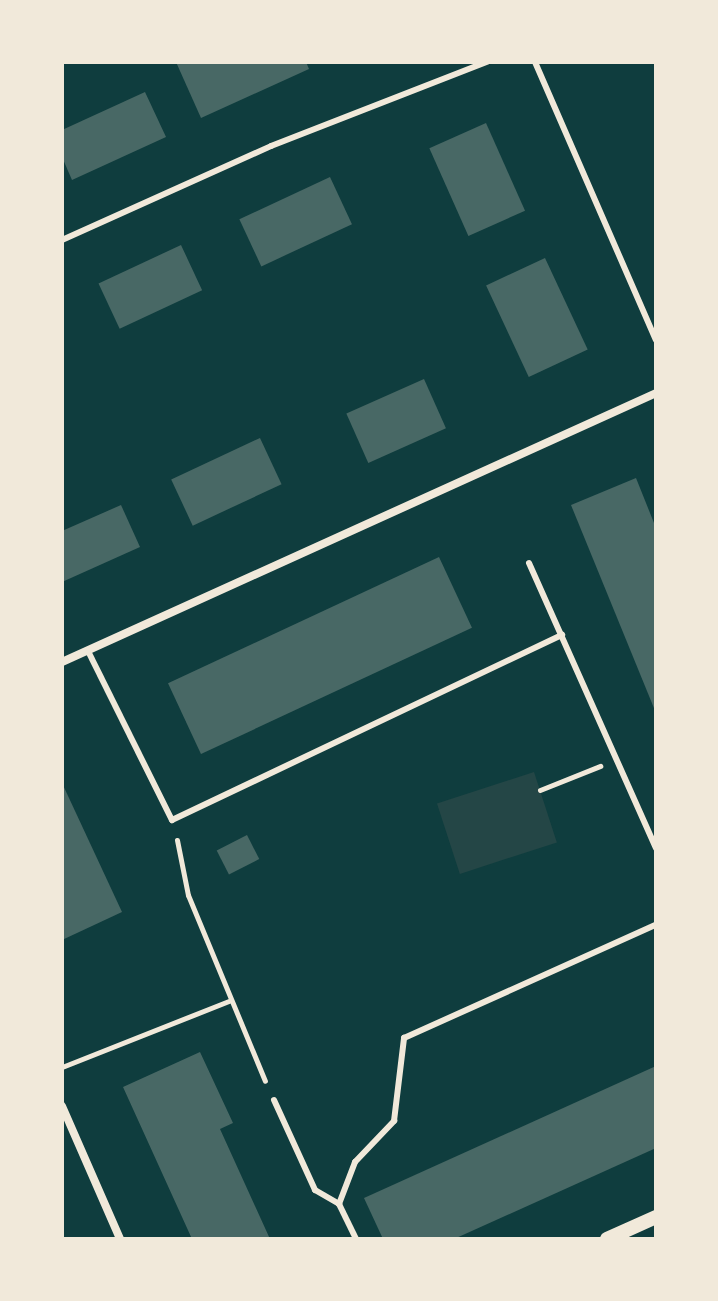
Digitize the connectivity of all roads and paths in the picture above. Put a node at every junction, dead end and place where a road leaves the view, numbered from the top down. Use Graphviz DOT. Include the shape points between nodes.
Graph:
graph roads {
  1 [pos="487,62"];
  2 [pos="535,62"];
  3 [pos="62,240"];
  4 [pos="656,340"];
  5 [pos="656,393"];
  6 [pos="529,563"];
  7 [pos="562,635"];
  8 [pos="88,651"];
  9 [pos="62,662"];
  10 [pos="619,759"];
  11 [pos="540,790"];
  12 [pos="172,820"];
  13 [pos="656,848"];
  14 [pos="656,925"];
  15 [pos="229,1001"];
  16 [pos="62,1067"];
  17 [pos="274,1100"];
  18 [pos="62,1106"];
  19 [pos="339,1204"];
  20 [pos="656,1217"];
  21 [pos="120,1239"];
  22 [pos="356,1239"];
  23 [pos="607,1239"];
  1 -- 3 [label="lane" via="271,146"];
  2 -- 4 [label="lane"];
  5 -- 8 [label="street"];
  6 -- 7 [label="lane"];
  7 -- 10 [label="lane"];
  7 -- 12 [label="lane"];
  8 -- 9 [label="street"];
  8 -- 12 [label="lane"];
  10 -- 11 [label="path"];
  10 -- 13 [label="lane"];
  12 -- 15 [label="path" via="188,895"];
  14 -- 19 [label="lane" via="404,1038 394,1121 355,1162"];
  15 -- 16 [label="path"];
  15 -- 17 [label="path"];
  17 -- 19 [label="lane" via="315,1190"];
  18 -- 21 [label="street"];
  19 -- 22 [label="lane"];
  20 -- 23 [label="street"];
}
